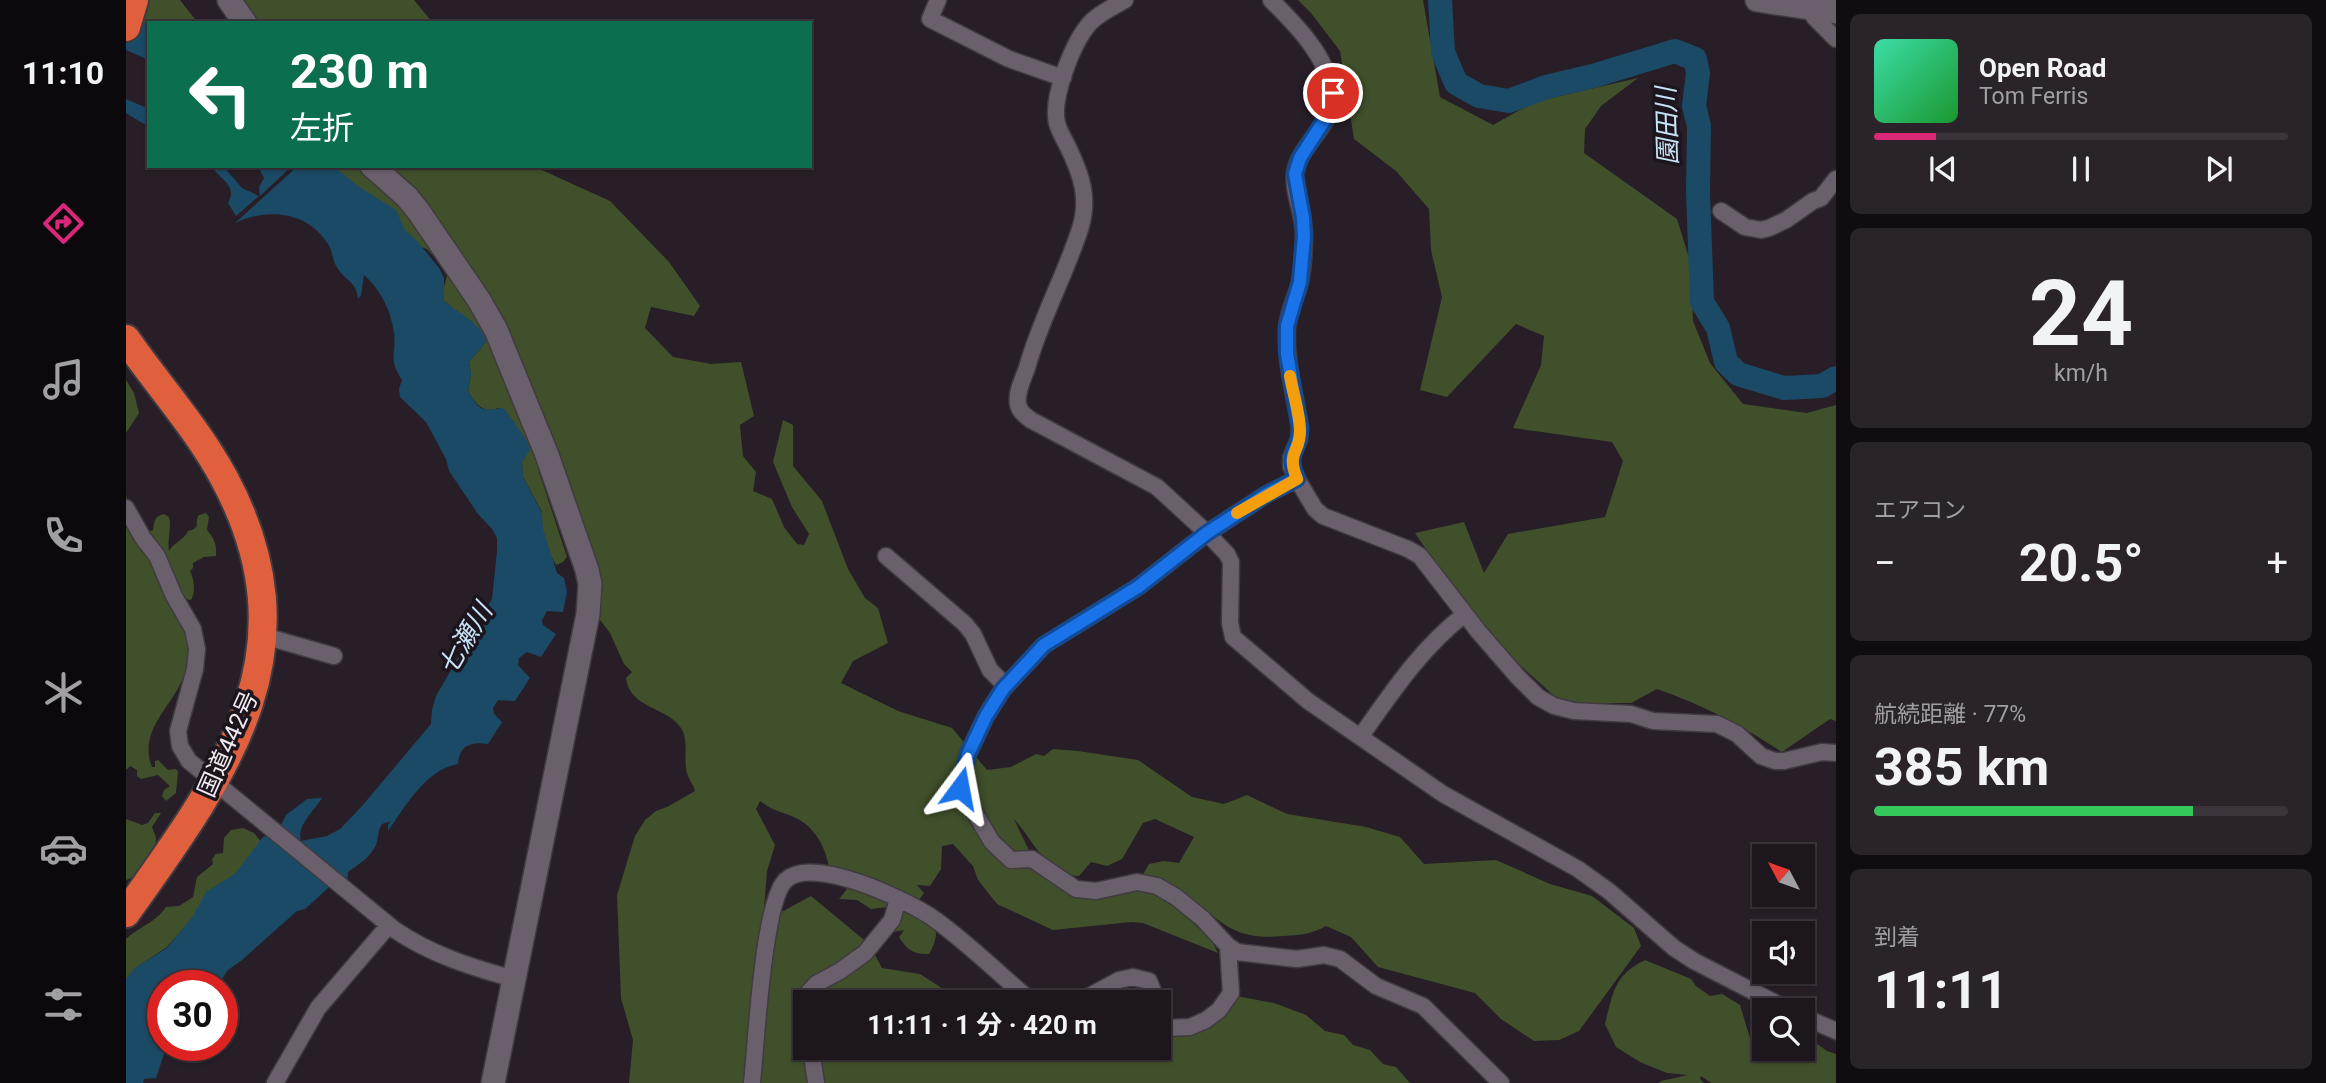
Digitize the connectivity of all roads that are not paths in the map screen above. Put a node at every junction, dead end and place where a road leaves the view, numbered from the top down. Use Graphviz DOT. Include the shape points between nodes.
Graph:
graph roads {
  1 [pos="134,0"];
  2 [pos="229,0"];
  3 [pos="938,0"];
  4 [pos="1125,0"];
  5 [pos="1271,0"];
  6 [pos="1757,0"];
  7 [pos="1809,7"];
  8 [pos="1836,12"];
  9 [pos="244,21"];
  10 [pos="126,27"];
  11 [pos="1836,39"];
  12 [pos="1063,78"];
  13 [pos="374,168"];
  14 [pos="1836,179"];
  15 [pos="1721,211"];
  16 [pos="126,339"];
  17 [pos="1297,479"];
  18 [pos="126,508"];
  19 [pos="1207,533"];
  20 [pos="886,556"];
  21 [pos="1465,614"];
  22 [pos="264,636"];
  23 [pos="334,656"];
  24 [pos="1006,686"];
  25 [pos="1361,737"];
  26 [pos="1836,753"];
  27 [pos="214,782"];
  28 [pos="898,898"];
  29 [pos="126,913"];
  30 [pos="384,922"];
  31 [pos="1228,946"];
  32 [pos="514,979"];
  33 [pos="811,990"];
  34 [pos="1018,990"];
  35 [pos="1101,990"];
  36 [pos="1153,990"];
  37 [pos="1766,998"];
  38 [pos="1815,1022"];
  39 [pos="1171,1028"];
  40 [pos="1836,1031"];
  41 [pos="813,1060"];
  42 [pos="275,1083"];
  43 [pos="493,1083"];
  44 [pos="752,1083"];
  45 [pos="816,1083"];
  46 [pos="1501,1083"];
  1 -- 10 [label="highway"];
  2 -- 9 [label="street"];
  3 -- 12 [label="street" via="930,19 1009,59"];
  4 -- 12 [label="street" via="1090,23"];
  5 -- 17 [label="street" via="1314,50 1333,93 1331,110 1295,174 1304,229 1300,282 1287,326 1300,428 1291,461"];
  6 -- 7 [label="street"];
  7 -- 8 [label="street"];
  7 -- 11 [label="street"];
  12 -- 19 [label="street" via="1057,122 1082,178 1084,215 1030,351 1018,407 1031,420 1157,487"];
  13 -- 32 [label="street" via="419,212 496,330 547,454 590,584 588,614"];
  14 -- 15 [label="street" via="1821,198 1769,228 1745,227"];
  16 -- 22 [label="highway, 国道442号" via="224,478 257,562"];
  17 -- 19 [label="street"];
  17 -- 21 [label="street" via="1323,516 1420,556"];
  18 -- 27 [label="street" via="157,556 193,629 195,669 178,738 189,761"];
  19 -- 24 [label="street" via="1138,587 1044,645"];
  19 -- 25 [label="street" via="1231,562 1230,630 1237,642 1308,701"];
  20 -- 24 [label="street" via="965,624 989,670"];
  21 -- 25 [label="street" via="1416,661"];
  21 -- 26 [label="street" via="1517,676 1554,706 1631,714 1653,721 1717,724 1737,734 1761,757 1775,761"];
  22 -- 23 [label="street"];
  22 -- 27 [label="highway, 国道442号" via="242,723"];
  24 -- 31 [label="street" via="976,735 960,788 992,842 1011,860 1032,859 1076,889 1096,891 1137,882 1157,886 1203,919"];
  25 -- 37 [label="street" via="1460,804 1589,877 1694,961"];
  27 -- 29 [label="highway, 国道442号"];
  27 -- 30 [label="street"];
  28 -- 33 [label="street" via="892,920 865,953"];
  28 -- 34 [label="street" via="931,917"];
  28 -- 44 [label="street" via="822,873 786,879 768,926"];
  30 -- 32 [label="street" via="449,959"];
  30 -- 42 [label="street" via="318,1008"];
  31 -- 39 [label="street" via="1231,993 1206,1020"];
  31 -- 46 [label="street" via="1237,952 1297,959 1324,955 1340,959 1376,986 1423,1006"];
  32 -- 43 [label="street"];
  35 -- 36 [label="street" via="1133,976 1149,981"];
  38 -- 40 [label="street"];
  41 -- 45 [label="street"];
}
